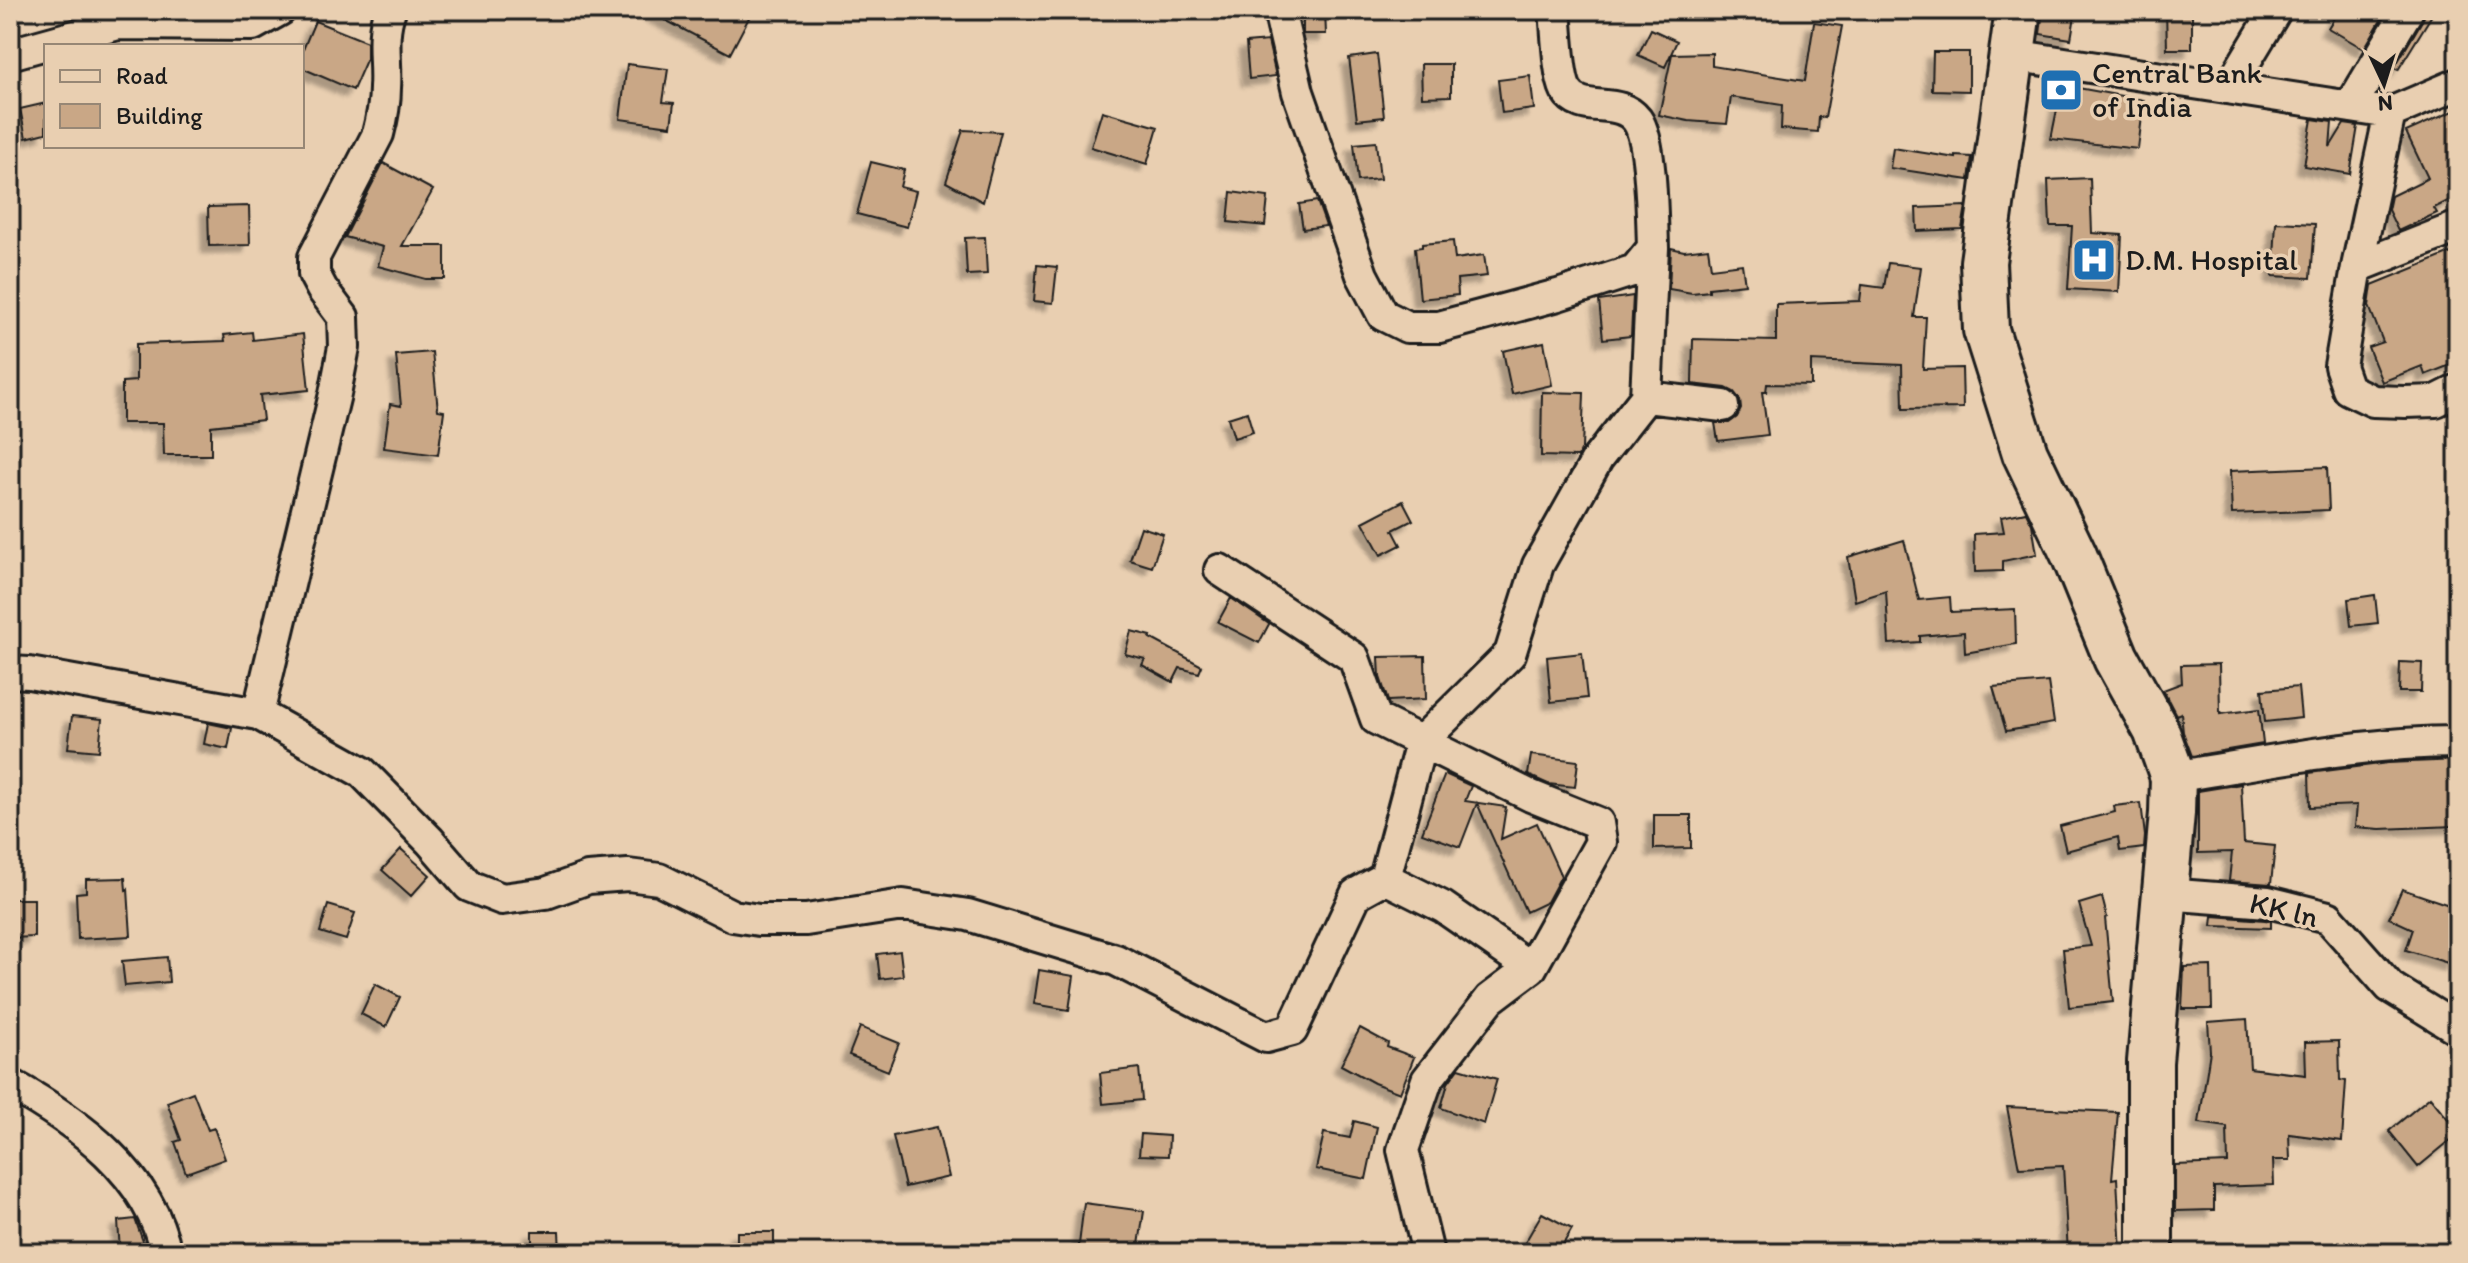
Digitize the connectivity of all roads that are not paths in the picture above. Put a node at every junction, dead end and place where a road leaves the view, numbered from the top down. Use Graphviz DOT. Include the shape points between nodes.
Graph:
graph roads {
  1 [pos="280,10"];
  2 [pos="390,10"];
  3 [pos="1279,10"];
  4 [pos="1555,10"];
  5 [pos="2018,10"];
  6 [pos="2276,10"];
  7 [pos="2408,10"];
  8 [pos="46,44"];
  9 [pos="44,45"];
  10 [pos="10,54"];
  11 [pos="2012,55"];
  12 [pos="2458,84"];
  13 [pos="2229,88"];
  14 [pos="2350,107"];
  15 [pos="2390,113"];
  16 [pos="2458,227"];
  17 [pos="1653,248"];
  18 [pos="2357,267"];
  19 [pos="2458,390"];
  20 [pos="1646,397"];
  21 [pos="1723,406"];
  22 [pos="1220,570"];
  23 [pos="10,672"];
  24 [pos="258,714"];
  25 [pos="1421,742"];
  26 [pos="2458,742"];
  27 [pos="2173,777"];
  28 [pos="1385,878"];
  29 [pos="2165,894"];
  30 [pos="1531,968"];
  31 [pos="2458,1029"];
  32 [pos="10,1084"];
  33 [pos="166,1253"];
  34 [pos="1428,1253"];
  35 [pos="2150,1253"];
  1 -- 8 [label="street" via="253,25 118,24"];
  2 -- 24 [label="street" via="384,28 385,87 378,134 314,257 314,274 343,317 344,347"];
  3 -- 17 [label="street" via="1298,92 1362,275 1383,315 1407,327 1439,327 1635,270"];
  4 -- 17 [label="street" via="1567,91 1587,105 1628,111 1641,127 1652,189"];
  5 -- 11 [label="main road"];
  6 -- 13 [label="street"];
  7 -- 14 [label="street"];
  9 -- 10 [label="street"];
  11 -- 13 [label="street"];
  11 -- 27 [label="main road" via="1983,262 1986,330 2025,453 2116,658 2156,730"];
  12 -- 15 [label="street"];
  13 -- 14 [label="street"];
  14 -- 15 [label="street"];
  15 -- 18 [label="street"];
  16 -- 18 [label="street"];
  17 -- 20 [label="street"];
  18 -- 19 [label="street" via="2340,366 2348,389 2373,401 2405,402 2436,401"];
  20 -- 21 [label="street"];
  20 -- 25 [label="street" via="1598,458 1538,565 1510,654"];
  22 -- 25 [label="street" via="1354,658 1376,719"];
  23 -- 24 [label="street"];
  24 -- 28 [label="street" via="362,772 469,886 502,899 546,893 588,878 628,875 659,879 733,916 759,920 806,920 903,905 968,915 1116,960 1266,1037 1292,1030 1356,894"];
  25 -- 28 [label="street"];
  25 -- 30 [label="street" via="1598,823 1601,842"];
  26 -- 27 [label="street" via="2348,750"];
  27 -- 29 [label="main road"];
  28 -- 30 [label="street" via="1443,907"];
  29 -- 31 [label="street, KK ln" via="2268,902 2328,917 2390,987"];
  29 -- 35 [label="main road" via="2150,1062"];
  30 -- 34 [label="street" via="1490,999 1427,1080 1403,1150"];
  32 -- 33 [label="street" via="95,1139 143,1193"];
}
